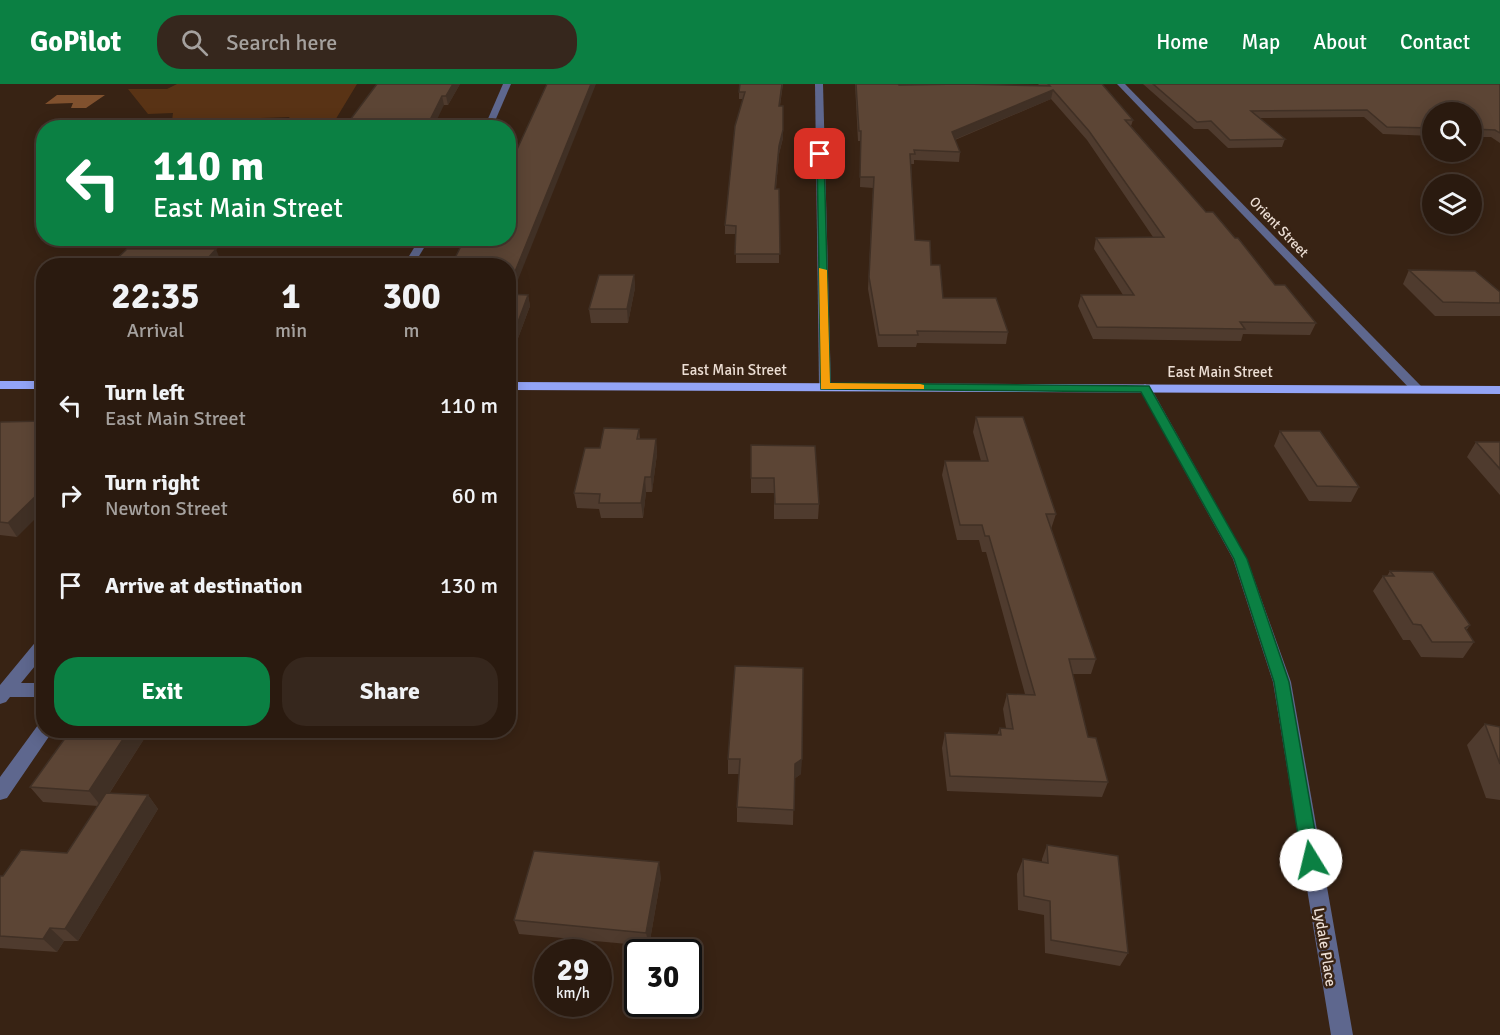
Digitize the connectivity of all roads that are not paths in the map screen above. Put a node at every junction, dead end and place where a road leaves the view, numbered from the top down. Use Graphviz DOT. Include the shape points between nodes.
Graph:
graph roads {
  1 [pos="507,84"];
  2 [pos="819,84"];
  3 [pos="1121,84"];
  4 [pos="491,120"];
  5 [pos="0,385"];
  6 [pos="36,385"];
  7 [pos="516,386"];
  8 [pos="825,387"];
  9 [pos="1145,388"];
  10 [pos="1418,390"];
  11 [pos="1500,390"];
  12 [pos="36,653"];
  13 [pos="36,691"];
  14 [pos="3,694"];
  15 [pos="38,738"];
  16 [pos="0,792"];
  17 [pos="1342,1035"];
  1 -- 4 [label="street"];
  2 -- 8 [label="street"];
  3 -- 10 [label="street, Orient Street"];
  5 -- 6 [label="main road"];
  7 -- 8 [label="main road, East Main Street"];
  8 -- 9 [label="main road, East Main Street"];
  9 -- 10 [label="main road, East Main Street"];
  9 -- 17 [label="street, Lydale Place" via="1240,559 1282,682"];
  10 -- 11 [label="main road, East Main Street"];
  12 -- 14 [label="street"];
  13 -- 14 [label="street"];
  15 -- 16 [label="street"];
}
